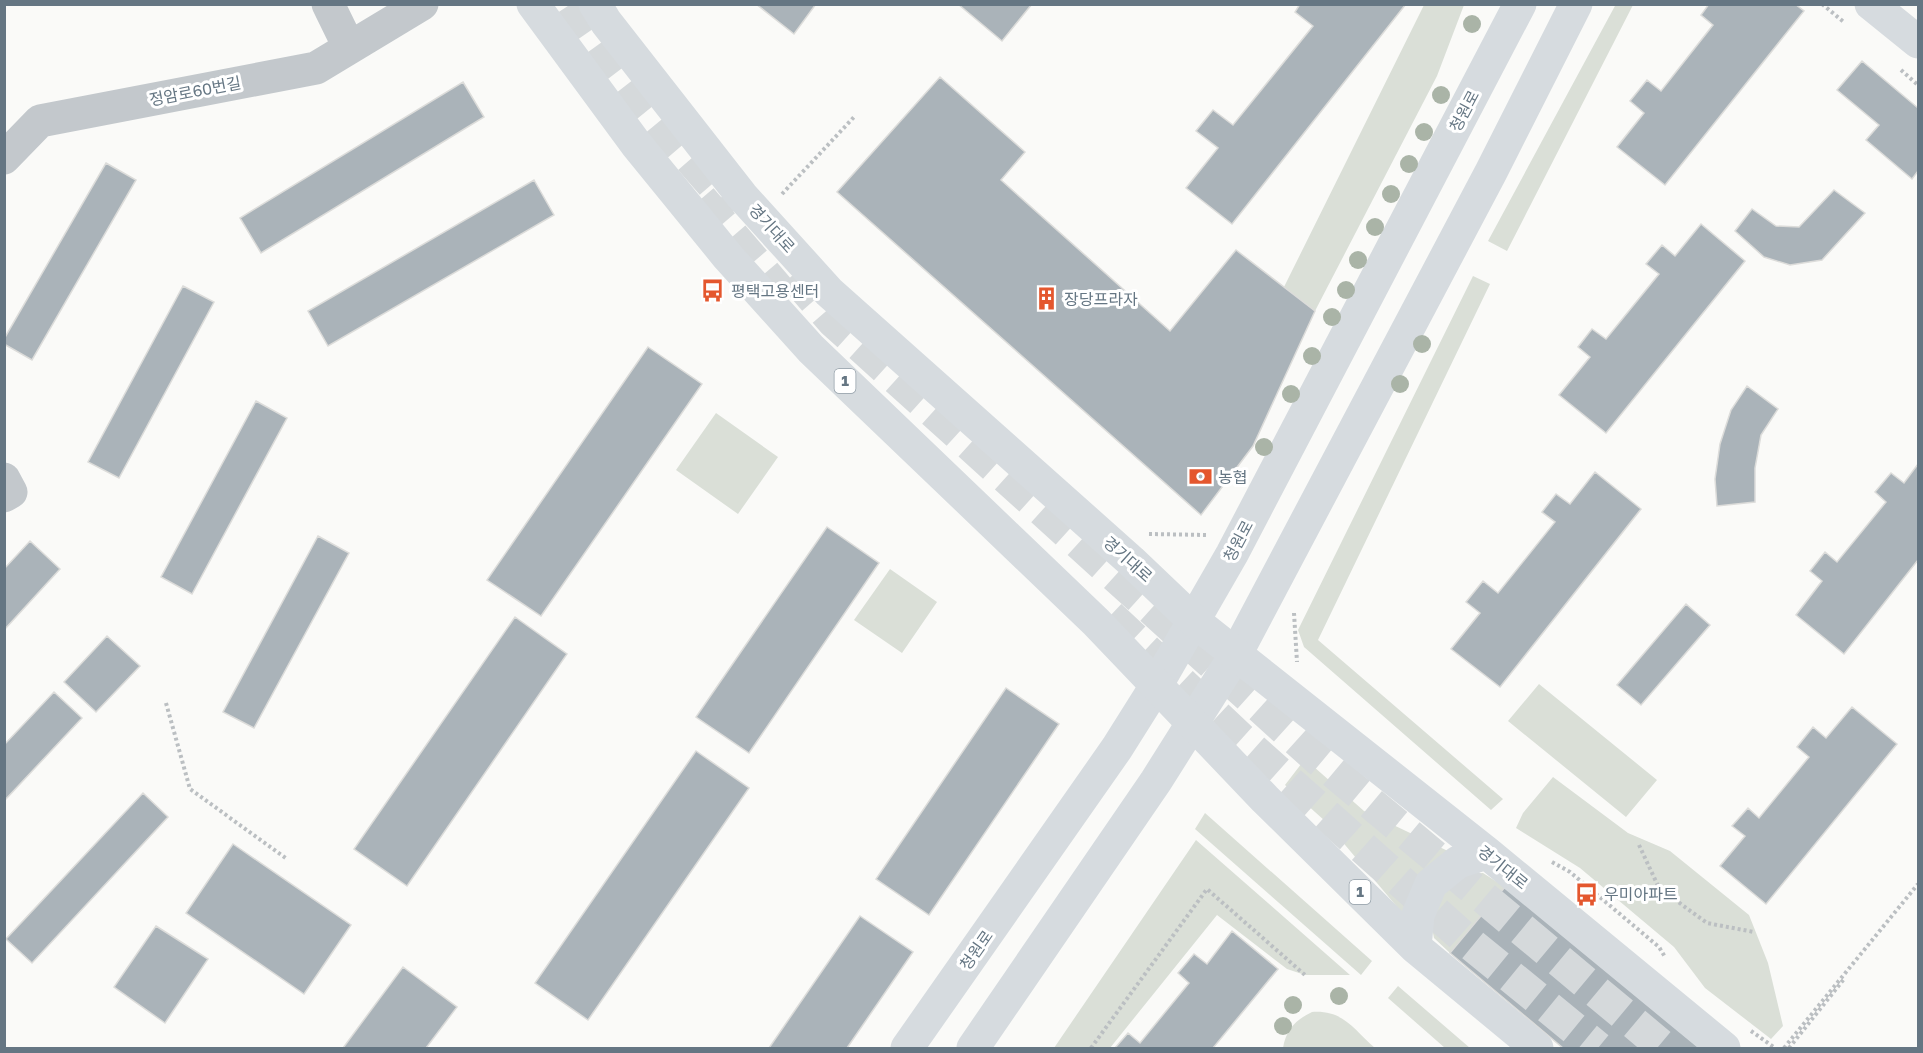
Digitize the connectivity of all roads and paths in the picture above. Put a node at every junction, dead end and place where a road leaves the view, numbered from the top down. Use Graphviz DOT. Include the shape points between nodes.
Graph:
graph roads {
  1 [pos="328,4"];
  2 [pos="422,4"];
  3 [pos="533,4"];
  4 [pos="595,4"];
  5 [pos="1520,4"];
  6 [pos="1576,4"];
  7 [pos="1871,4"];
  8 [pos="1918,42"];
  9 [pos="348,47"];
  10 [pos="854,117"];
  11 [pos="4,158"];
  12 [pos="779,196"];
  13 [pos="4,479"];
  14 [pos="4,496"];
  15 [pos="1212,528"];
  16 [pos="1149,534"];
  17 [pos="1293,604"];
  18 [pos="1194,621"];
  19 [pos="1236,654"];
  20 [pos="1305,669"];
  21 [pos="1156,686"];
  22 [pos="166,704"];
  23 [pos="1194,724"];
  24 [pos="1639,845"];
  25 [pos="1487,853"];
  26 [pos="287,859"];
  27 [pos="1550,862"];
  28 [pos="1918,885"];
  29 [pos="1754,932"];
  30 [pos="1415,947"];
  31 [pos="1670,965"];
  32 [pos="1305,975"];
  33 [pos="1736,1039"];
  34 [pos="907,1048"];
  35 [pos="973,1048"];
  36 [pos="1091,1048"];
  37 [pos="1538,1048"];
  38 [pos="1775,1048"];
  39 [pos="1784,1048"];
  40 [pos="1789,1048"];
  1 -- 9 [label="street"];
  2 -- 9 [label="street, 정암로60번길"];
  3 -- 21 [label="main road, 1" via="657,170 811,349 1087,614"];
  4 -- 18 [label="main road, 경기대로" via="742,196 829,291"];
  5 -- 18 [label="main road, 청원로"];
  6 -- 19 [label="main road"];
  7 -- 8 [label="main road"];
  9 -- 11 [label="street, 정암로60번길" via="316,68 40,121"];
  10 -- 12 [label="path"];
  13 -- 14 [label="street" via="11,492"];
  15 -- 16 [label="path" via="1209,535"];
  17 -- 20 [label="path" via="1297,662"];
  18 -- 19 [label="main road, 경기대로"];
  18 -- 21 [label="main road, 청원로"];
  19 -- 23 [label="main road"];
  19 -- 25 [label="main road, 경기대로"];
  21 -- 23 [label="main road, 1"];
  21 -- 34 [label="main road, 청원로" via="1117,748"];
  22 -- 26 [label="path" via="190,789"];
  23 -- 30 [label="main road, 1"];
  23 -- 35 [label="main road"];
  24 -- 29 [label="path" via="1659,888 1707,923"];
  25 -- 30 [label="main road" via="1458,862 1431,884 1418,915"];
  25 -- 33 [label="main road, 경기대로"];
  27 -- 31 [label="path" via="1570,872 1659,947"];
  28 -- 39 [label="path"];
  28 -- 40 [label="path"];
  30 -- 37 [label="main road, 1"];
  32 -- 36 [label="path" via="1207,889"];
  33 -- 38 [label="path"];
}
